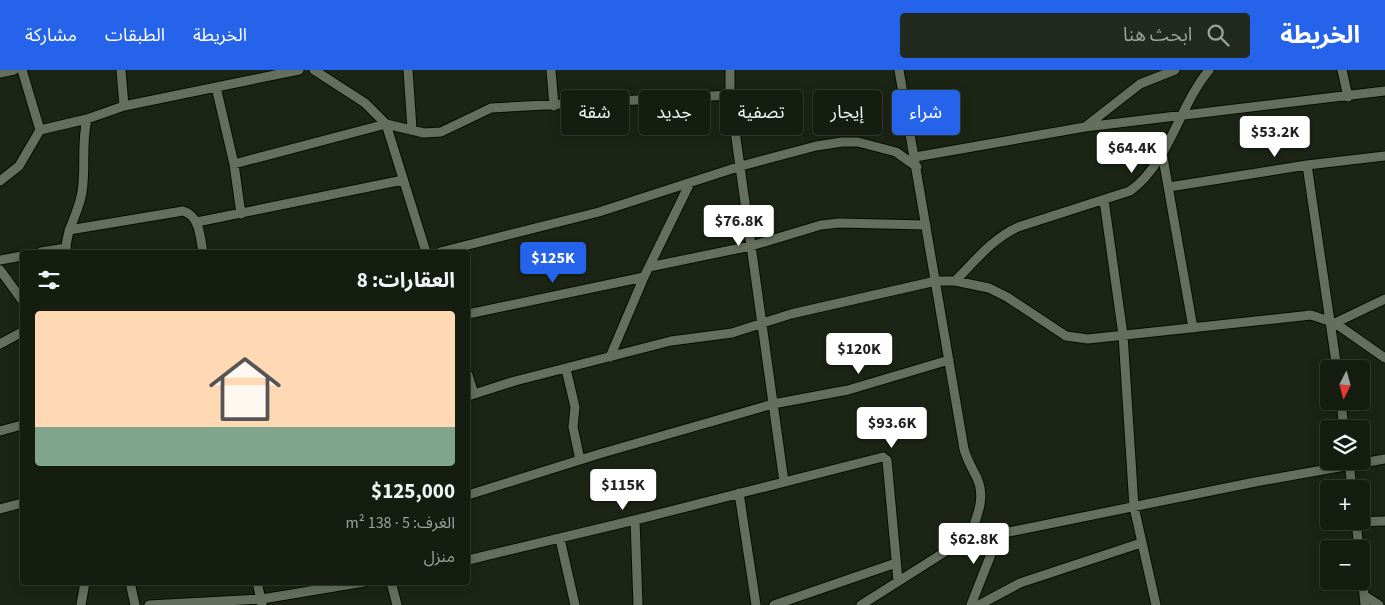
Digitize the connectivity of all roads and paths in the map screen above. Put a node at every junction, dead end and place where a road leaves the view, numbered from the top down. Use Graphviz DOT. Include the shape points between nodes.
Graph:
graph roads {
  1 [pos="14,70"];
  2 [pos="22,70"];
  3 [pos="121,70"];
  4 [pos="298,70"];
  5 [pos="314,70"];
  6 [pos="408,70"];
  7 [pos="551,70"];
  8 [pos="730,70"];
  9 [pos="899,70"];
  10 [pos="1175,70"];
  11 [pos="1209,70"];
  12 [pos="1342,70"];
  13 [pos="284,72"];
  14 [pos="0,73"];
  15 [pos="216,87"];
  16 [pos="730,90"];
  17 [pos="1385,91"];
  18 [pos="720,96"];
  19 [pos="1348,97"];
  20 [pos="124,106"];
  21 [pos="554,106"];
  22 [pos="1181,115"];
  23 [pos="87,119"];
  24 [pos="386,124"];
  25 [pos="1085,127"];
  26 [pos="412,129"];
  27 [pos="40,130"];
  28 [pos="736,135"];
  29 [pos="1162,152"];
  30 [pos="1385,156"];
  31 [pos="916,162"];
  32 [pos="234,164"];
  33 [pos="1308,165"];
  34 [pos="741,166"];
  35 [pos="403,180"];
  36 [pos="0,181"];
  37 [pos="690,183"];
  38 [pos="1169,187"];
  39 [pos="1104,200"];
  40 [pos="241,214"];
  41 [pos="197,222"];
  42 [pos="926,225"];
  43 [pos="69,230"];
  44 [pos="751,246"];
  45 [pos="66,250"];
  46 [pos="203,250"];
  47 [pos="425,250"];
  48 [pos="448,250"];
  49 [pos="20,256"];
  50 [pos="0,260"];
  51 [pos="649,267"];
  52 [pos="0,270"];
  53 [pos="644,278"];
  54 [pos="936,281"];
  55 [pos="955,281"];
  56 [pos="20,297"];
  57 [pos="1385,299"];
  58 [pos="470,314"];
  59 [pos="1332,322"];
  60 [pos="760,324"];
  61 [pos="1193,328"];
  62 [pos="20,333"];
  63 [pos="1123,335"];
  64 [pos="0,344"];
  65 [pos="610,357"];
  66 [pos="1385,358"];
  67 [pos="949,360"];
  68 [pos="1335,360"];
  69 [pos="566,369"];
  70 [pos="471,395"];
  71 [pos="773,404"];
  72 [pos="20,426"];
  73 [pos="0,431"];
  74 [pos="1385,459"];
  75 [pos="580,460"];
  76 [pos="1370,461"];
  77 [pos="1320,469"];
  78 [pos="784,482"];
  79 [pos="739,493"];
  80 [pos="470,494"];
  81 [pos="20,504"];
  82 [pos="1134,507"];
  83 [pos="0,509"];
  84 [pos="635,520"];
  85 [pos="1385,521"];
  86 [pos="1370,522"];
  87 [pos="999,534"];
  88 [pos="970,536"];
  89 [pos="560,538"];
  90 [pos="1142,543"];
  91 [pos="470,560"];
  92 [pos="896,563"];
  93 [pos="898,581"];
  94 [pos="84,585"];
  95 [pos="131,585"];
  96 [pos="258,585"];
  97 [pos="349,585"];
  98 [pos="392,585"];
  99 [pos="1365,600"];
  100 [pos="262,602"];
  101 [pos="793,602"];
  102 [pos="1380,604"];
  103 [pos="81,605"];
  104 [pos="135,605"];
  105 [pos="149,605"];
  106 [pos="397,605"];
  107 [pos="575,605"];
  108 [pos="638,605"];
  109 [pos="756,605"];
  110 [pos="774,605"];
  111 [pos="861,605"];
  112 [pos="970,605"];
  113 [pos="979,605"];
  114 [pos="1156,605"];
  1 -- 14 [label="street"];
  2 -- 27 [label="street"];
  3 -- 20 [label="street"];
  4 -- 13 [label="street"];
  5 -- 24 [label="street" via="365,102"];
  6 -- 26 [label="street"];
  7 -- 21 [label="street"];
  8 -- 16 [label="street"];
  9 -- 31 [label="street"];
  10 -- 25 [label="street" via="1140,84"];
  11 -- 22 [label="street"];
  12 -- 19 [label="street"];
  13 -- 15 [label="street"];
  15 -- 20 [label="street"];
  15 -- 32 [label="street"];
  17 -- 19 [label="street"];
  18 -- 21 [label="street"];
  19 -- 22 [label="street"];
  20 -- 23 [label="street"];
  21 -- 26 [label="street" via="491,108 441,132 424,133"];
  22 -- 25 [label="street"];
  22 -- 29 [label="street"];
  23 -- 27 [label="street"];
  23 -- 43 [label="street" via="82,140 82,191"];
  24 -- 26 [label="street"];
  24 -- 32 [label="street"];
  24 -- 35 [label="street"];
  25 -- 31 [label="street"];
  27 -- 36 [label="street" via="19,166"];
  28 -- 34 [label="street"];
  29 -- 38 [label="street"];
  29 -- 39 [label="street" via="1139,185"];
  30 -- 33 [label="street"];
  31 -- 34 [label="street" via="888,150 858,142 842,142"];
  31 -- 42 [label="street"];
  32 -- 40 [label="street"];
  33 -- 38 [label="street"];
  33 -- 59 [label="street"];
  34 -- 37 [label="street"];
  34 -- 44 [label="street"];
  35 -- 40 [label="street"];
  35 -- 47 [label="street"];
  37 -- 48 [label="street" via="599,212"];
  37 -- 51 [label="street"];
  38 -- 61 [label="street"];
  39 -- 55 [label="street" via="1006,232"];
  39 -- 63 [label="street"];
  40 -- 41 [label="street"];
  41 -- 43 [label="street" via="191,213 183,211"];
  41 -- 46 [label="street"];
  42 -- 44 [label="street" via="839,223"];
  42 -- 54 [label="street"];
  43 -- 45 [label="street"];
  44 -- 51 [label="street"];
  44 -- 60 [label="street"];
  49 -- 50 [label="street"];
  51 -- 53 [label="street"];
  52 -- 56 [label="street"];
  53 -- 58 [label="street"];
  53 -- 65 [label="street"];
  54 -- 55 [label="street"];
  54 -- 60 [label="street"];
  54 -- 67 [label="street"];
  55 -- 63 [label="street" via="989,288 1066,336 1088,339"];
  57 -- 59 [label="street"];
  59 -- 61 [label="street" via="1319,316 1302,315"];
  59 -- 66 [label="street"];
  59 -- 68 [label="street"];
  60 -- 65 [label="street" via="712,337 671,341"];
  60 -- 71 [label="street"];
  61 -- 63 [label="street"];
  62 -- 64 [label="street"];
  63 -- 82 [label="street"];
  65 -- 69 [label="street"];
  67 -- 71 [label="street" via="830,395"];
  67 -- 88 [label="street" via="964,449 981,491 981,504"];
  69 -- 70 [label="street"];
  69 -- 75 [label="street" via="575,407 573,427"];
  71 -- 75 [label="street"];
  71 -- 78 [label="street"];
  72 -- 73 [label="street"];
  74 -- 76 [label="street"];
  75 -- 80 [label="street"];
  77 -- 82 [label="street"];
  78 -- 79 [label="street"];
  78 -- 92 [label="street" via="883,457 886,460"];
  79 -- 84 [label="street"];
  79 -- 109 [label="street"];
  81 -- 83 [label="street"];
  82 -- 87 [label="street"];
  82 -- 90 [label="street"];
  84 -- 89 [label="street"];
  84 -- 108 [label="street"];
  85 -- 86 [label="street"];
  87 -- 88 [label="street"];
  87 -- 112 [label="street"];
  88 -- 93 [label="street"];
  89 -- 91 [label="street"];
  89 -- 107 [label="street"];
  90 -- 113 [label="street" via="1020,583"];
  90 -- 114 [label="street"];
  92 -- 93 [label="street"];
  92 -- 101 [label="street"];
  93 -- 111 [label="street"];
  94 -- 103 [label="street"];
  95 -- 104 [label="street"];
  96 -- 100 [label="street"];
  97 -- 100 [label="street"];
  98 -- 106 [label="street"];
  99 -- 102 [label="street"];
  100 -- 105 [label="street"];
  101 -- 110 [label="street"];
}
